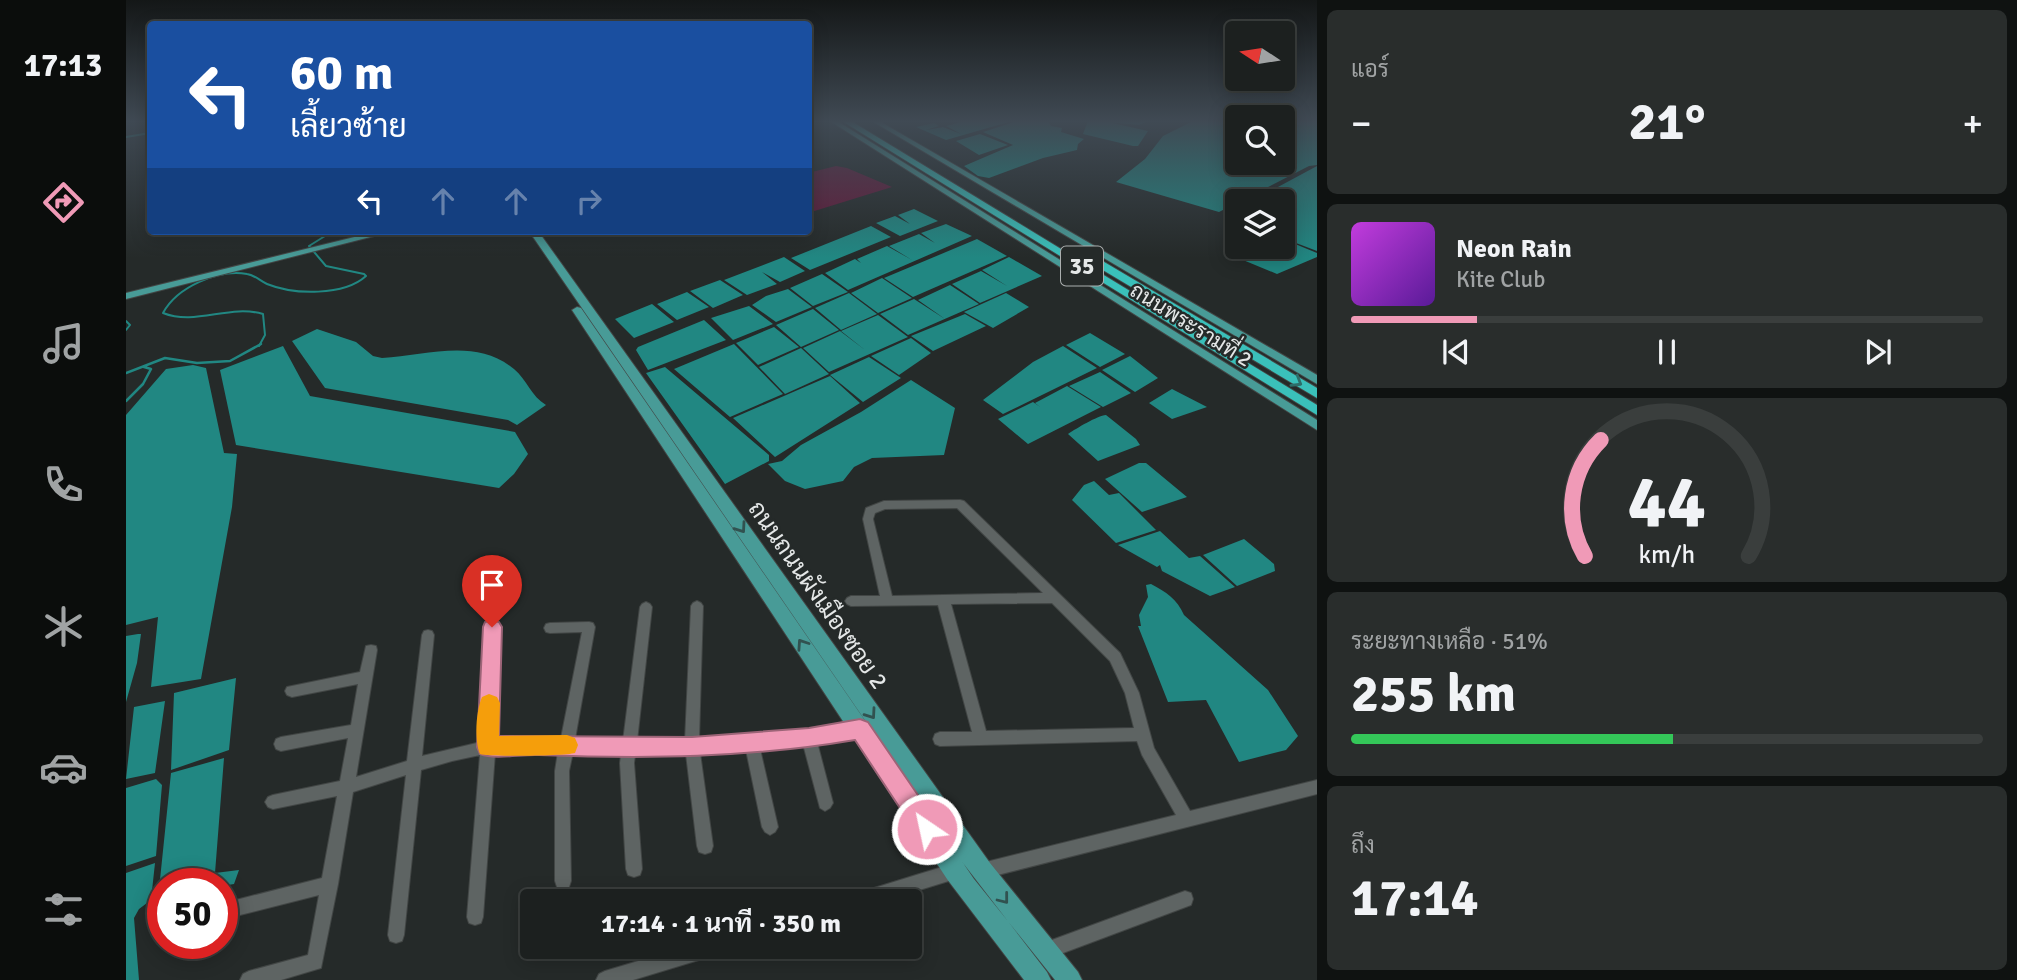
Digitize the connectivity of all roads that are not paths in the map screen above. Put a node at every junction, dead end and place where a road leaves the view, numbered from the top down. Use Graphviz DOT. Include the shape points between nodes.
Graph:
graph roads {
  1 [pos="907,167"];
  2 [pos="920,167"];
  3 [pos="937,167"];
  4 [pos="953,167"];
  5 [pos="367,235"];
  6 [pos="372,235"];
  7 [pos="526,235"];
  8 [pos="536,235"];
  9 [pos="324,246"];
  10 [pos="126,294"];
  11 [pos="1244,350"];
  12 [pos="1294,367"];
  13 [pos="1317,380"];
  14 [pos="1317,394"];
  15 [pos="1316,421"];
  16 [pos="1057,598"];
  17 [pos="943,599"];
  18 [pos="887,600"];
  19 [pos="851,601"];
  20 [pos="697,606"];
  21 [pos="646,607"];
  22 [pos="492,627"];
  23 [pos="550,628"];
  24 [pos="428,635"];
  25 [pos="371,650"];
  26 [pos="366,677"];
  27 [pos="292,691"];
  28 [pos="357,730"];
  29 [pos="1142,734"];
  30 [pos="872,736"];
  31 [pos="809,738"];
  32 [pos="981,738"];
  33 [pos="940,739"];
  34 [pos="751,742"];
  35 [pos="281,744"];
  36 [pos="566,745"];
  37 [pos="488,747"];
  38 [pos="692,747"];
  39 [pos="629,748"];
  40 [pos="416,763"];
  41 [pos="347,787"];
  42 [pos="1317,787"];
  43 [pos="274,802"];
  44 [pos="825,803"];
  45 [pos="1187,820"];
  46 [pos="770,827"];
  47 [pos="705,846"];
  48 [pos="634,869"];
  49 [pos="956,871"];
  50 [pos="982,871"];
  51 [pos="563,881"];
  52 [pos="330,884"];
  53 [pos="897,889"];
  54 [pos="1185,898"];
  55 [pos="238,907"];
  56 [pos="475,917"];
  57 [pos="396,935"];
  58 [pos="1046,951"];
  59 [pos="673,959"];
  60 [pos="249,980"];
  61 [pos="605,980"];
  62 [pos="1039,980"];
  63 [pos="1070,980"];
  1 -- 15 [label="main road, ถนนพระรามที่ 2 / 35"];
  2 -- 15 [label="highway, ถนนพระรามที่ 2 / 35" via="1301,401"];
  3 -- 11 [label="highway, ถนนพระรามที่ 2 / 35"];
  4 -- 12 [label="main road, ถนนพระรามที่ 2 / 35"];
  5 -- 9 [label="main road"];
  6 -- 9 [label="main road"];
  30 -- 7 [label="main road, ถนนถนนผังเมืองซอย 2, one-way"];
  8 -- 30 [label="main road, ถนนถนนผังเมืองซอย 2, one-way"];
  9 -- 10 [label="main road"];
  11 -- 12 [label="highway"];
  11 -- 14 [label="highway, ถนนพระรามที่ 2 / 35, one-way"];
  12 -- 13 [label="main road, ถนนพระรามที่ 2 / 35"];
  16 -- 17 [label="street"];
  16 -- 18 [label="street" via="960,504 884,505 870,511"];
  16 -- 29 [label="street" via="1119,664"];
  17 -- 18 [label="street"];
  17 -- 32 [label="street"];
  18 -- 19 [label="street"];
  20 -- 38 [label="street"];
  21 -- 39 [label="street"];
  22 -- 37 [label="street"];
  23 -- 36 [label="street" via="589,627"];
  24 -- 40 [label="street"];
  25 -- 26 [label="street"];
  26 -- 27 [label="street"];
  26 -- 28 [label="street"];
  28 -- 35 [label="street"];
  28 -- 41 [label="street"];
  29 -- 32 [label="street"];
  29 -- 45 [label="street"];
  30 -- 31 [label="street"];
  30 -- 49 [label="main road, ถนนถนนผังเมืองซอย 2"];
  30 -- 50 [label="main road, ถนนถนนผังเมืองซอย 2"];
  31 -- 34 [label="street"];
  31 -- 44 [label="street"];
  32 -- 33 [label="street"];
  34 -- 38 [label="street"];
  34 -- 46 [label="street"];
  36 -- 37 [label="street"];
  36 -- 39 [label="street"];
  36 -- 51 [label="street"];
  37 -- 40 [label="street"];
  37 -- 56 [label="street"];
  38 -- 39 [label="street"];
  38 -- 47 [label="street"];
  39 -- 48 [label="street"];
  40 -- 41 [label="street"];
  40 -- 57 [label="street"];
  41 -- 43 [label="street"];
  41 -- 52 [label="street"];
  42 -- 45 [label="street"];
  45 -- 50 [label="street"];
  49 -- 53 [label="street"];
  49 -- 62 [label="main road, ถนนถนนผังเมืองซอย 2"];
  50 -- 58 [label="main road, ถนนถนนผังเมืองซอย 2, one-way"];
  52 -- 55 [label="street"];
  52 -- 60 [label="street" via="316,962"];
  54 -- 58 [label="street"];
  58 -- 63 [label="main road, ถนนถนนผังเมืองซอย 2"];
  59 -- 61 [label="street"];
}
